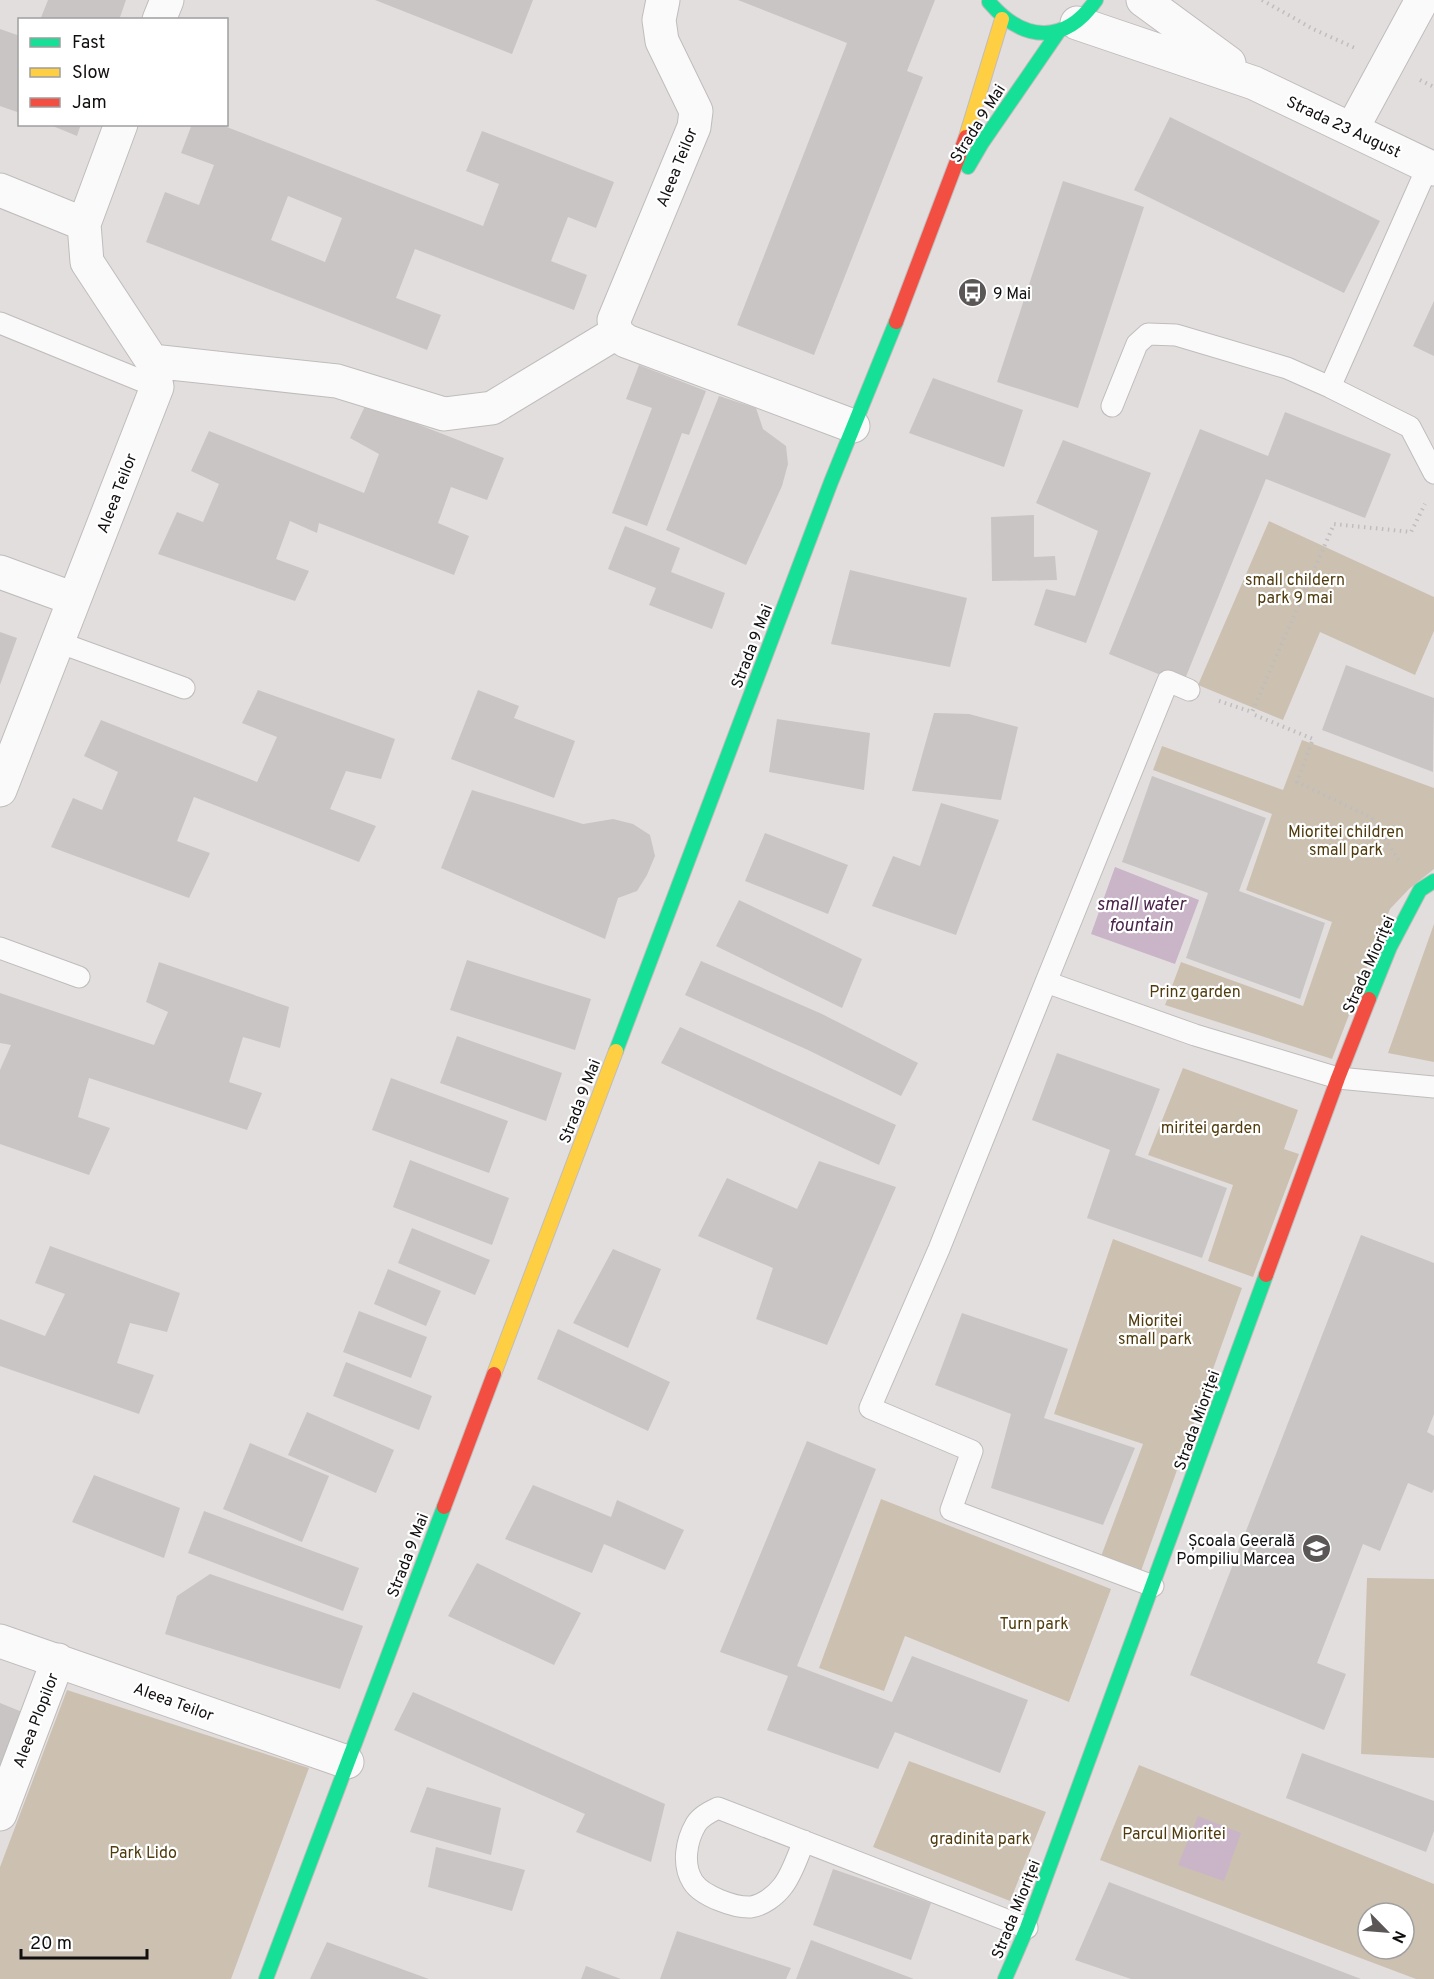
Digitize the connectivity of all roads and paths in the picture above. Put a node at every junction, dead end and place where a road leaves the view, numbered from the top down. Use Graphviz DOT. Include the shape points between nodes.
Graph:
graph roads {
  1 [pos="167,0"];
  2 [pos="663,0"];
  3 [pos="989,0"];
  4 [pos="1143,0"];
  5 [pos="1262,0"];
  6 [pos="1422,0"];
  7 [pos="160,18"];
  8 [pos="1077,18"];
  9 [pos="1002,19"];
  10 [pos="1388,63"];
  11 [pos="1254,83"];
  12 [pos="1434,87"];
  13 [pos="120,126"];
  14 [pos="1352,129"];
  15 [pos="1431,167"];
  16 [pos="0,190"];
  17 [pos="84,224"];
  18 [pos="929,237"];
  19 [pos="0,323"];
  20 [pos="616,333"];
  21 [pos="154,374"];
  22 [pos="1330,387"];
  23 [pos="1112,406"];
  24 [pos="853,426"];
  25 [pos="1434,474"];
  26 [pos="1429,496"];
  27 [pos="0,572"];
  28 [pos="74,599"];
  29 [pos="58,642"];
  30 [pos="184,688"];
  31 [pos="1189,690"];
  32 [pos="1255,715"];
  33 [pos="0,790"];
  34 [pos="1434,881"];
  35 [pos="1419,893"];
  36 [pos="0,948"];
  37 [pos="79,977"];
  38 [pos="1046,982"];
  39 [pos="1338,1078"];
  40 [pos="1434,1087"];
  41 [pos="1153,1586"];
  42 [pos="0,1641"];
  43 [pos="58,1660"];
  44 [pos="347,1762"];
  45 [pos="0,1814"];
  46 [pos="804,1841"];
  47 [pos="1027,1928"];
  48 [pos="266,1979"];
  49 [pos="1005,1979"];
  1 -- 7 [label="street"];
  2 -- 20 [label="street, Aleea Teilor" via="659,20 662,41 696,111 694,127 614,320"];
  3 -- 9 [label="main road"];
  4 -- 11 [label="street, Strada 23 August"];
  5 -- 10 [label="path" via="1313,29"];
  6 -- 10 [label="street"];
  8 -- 9 [label="main road" via="1039,34"];
  8 -- 11 [label="street, Strada 23 August"];
  8 -- 18 [label="main road, Strada 9 Mai" via="982,143"];
  9 -- 18 [label="main road, Strada 9 Mai" via="988,71"];
  10 -- 12 [label="path"];
  10 -- 14 [label="street"];
  11 -- 14 [label="street, Strada 23 August"];
  13 -- 17 [label="street"];
  14 -- 15 [label="street, Strada 23 August"];
  15 -- 22 [label="lane"];
  16 -- 17 [label="street"];
  17 -- 21 [label="street" via="87,262"];
  18 -- 24 [label="main road, Strada 9 Mai"];
  19 -- 21 [label="lane"];
  20 -- 21 [label="street" via="492,408 444,414 337,381"];
  20 -- 24 [label="street" via="626,341"];
  21 -- 28 [label="street, Aleea Teilor"];
  22 -- 23 [label="lane" via="1287,368 1176,334 1148,334 1137,344"];
  22 -- 25 [label="lane" via="1410,427"];
  24 -- 44 [label="main road, Strada 9 Mai"];
  26 -- 31 [label="path" via="1411,532 1334,524 1252,712"];
  27 -- 28 [label="street"];
  28 -- 29 [label="street, Aleea Teilor"];
  29 -- 30 [label="lane"];
  29 -- 33 [label="street, Aleea Teilor"];
  31 -- 38 [label="lane" via="1168,681"];
  32 -- 35 [label="path" via="1313,739 1297,782 1372,818"];
  34 -- 35 [label="main road, Strada Mioriței"];
  35 -- 39 [label="main road, Strada Mioriței" via="1390,947"];
  36 -- 37 [label="lane"];
  38 -- 39 [label="lane" via="1195,1035"];
  38 -- 41 [label="lane" via="939,1250 870,1408 972,1451 951,1510"];
  39 -- 40 [label="lane"];
  39 -- 41 [label="main road, Strada Mioriței"];
  41 -- 47 [label="main road, Strada Mioriței"];
  42 -- 43 [label="street, Aleea Teilor"];
  43 -- 44 [label="street, Aleea Teilor"];
  43 -- 45 [label="street, Aleea Plopilor"];
  44 -- 48 [label="main road, Strada 9 Mai"];
  46 -- 46 [label="lane" via="718,1808 697,1824 687,1847 687,1863 693,1882 707,1895 751,1907 770,1899 784,1886"];
  46 -- 47 [label="lane"];
  47 -- 49 [label="main road, Strada Mioriței"];
}
